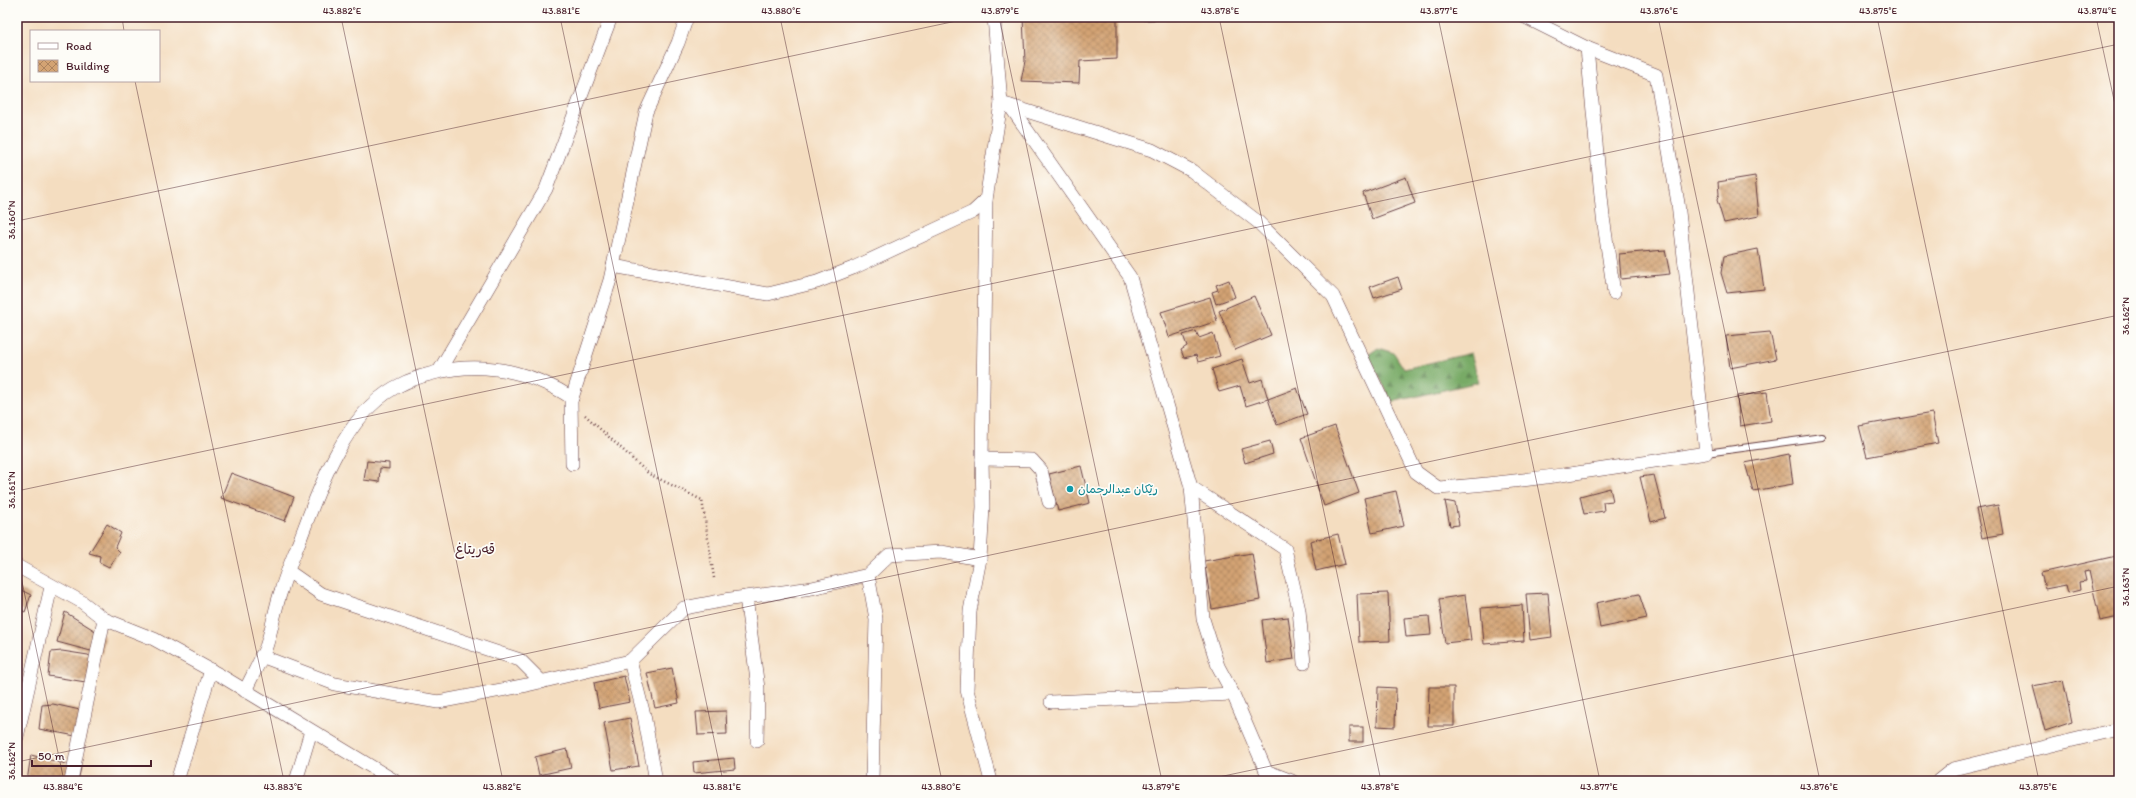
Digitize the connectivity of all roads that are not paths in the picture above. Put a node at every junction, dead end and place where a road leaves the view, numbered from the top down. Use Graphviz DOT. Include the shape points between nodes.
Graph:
graph roads {
  1 [pos="611,17"];
  2 [pos="687,17"];
  3 [pos="994,17"];
  4 [pos="1525,17"];
  5 [pos="1587,48"];
  6 [pos="1006,105"];
  7 [pos="986,200"];
  8 [pos="613,266"];
  9 [pos="1614,293"];
  10 [pos="439,371"];
  11 [pos="571,400"];
  12 [pos="1822,437"];
  13 [pos="1706,453"];
  14 [pos="982,459"];
  15 [pos="572,464"];
  16 [pos="1192,487"];
  17 [pos="1049,502"];
  18 [pos="980,559"];
  19 [pos="17,566"];
  20 [pos="288,571"];
  21 [pos="868,575"];
  22 [pos="52,587"];
  23 [pos="746,597"];
  24 [pos="104,619"];
  25 [pos="261,656"];
  26 [pos="630,661"];
  27 [pos="1304,663"];
  28 [pos="211,670"];
  29 [pos="542,682"];
  30 [pos="245,691"];
  31 [pos="1233,694"];
  32 [pos="1051,702"];
  33 [pos="2119,729"];
  34 [pos="311,731"];
  35 [pos="17,736"];
  36 [pos="757,741"];
  37 [pos="1266,776"];
  38 [pos="71,781"];
  39 [pos="177,781"];
  40 [pos="296,781"];
  41 [pos="396,781"];
  42 [pos="656,781"];
  43 [pos="872,781"];
  44 [pos="991,781"];
  45 [pos="1292,781"];
  46 [pos="1938,781"];
  1 -- 10 [label="street" via="546,189"];
  2 -- 8 [label="street" via="678,43 646,112"];
  3 -- 6 [label="street"];
  4 -- 5 [label="street"];
  5 -- 9 [label="street" via="1603,217"];
  5 -- 13 [label="street" via="1656,75 1678,203"];
  6 -- 7 [label="street"];
  6 -- 13 [label="street" via="1152,150 1192,170 1258,222 1333,296 1416,472 1438,488 1594,471"];
  6 -- 16 [label="street" via="1130,277"];
  7 -- 8 [label="street" via="973,212 853,268 817,282 768,294"];
  7 -- 14 [label="street"];
  8 -- 11 [label="street"];
  10 -- 11 [label="street" via="469,367 506,370 543,381"];
  10 -- 20 [label="street" via="393,388 356,424 324,477"];
  11 -- 15 [label="street"];
  12 -- 13 [label="lane"];
  14 -- 17 [label="street" via="1032,460 1041,470"];
  14 -- 18 [label="street"];
  16 -- 27 [label="street" via="1285,548 1300,610"];
  16 -- 31 [label="street" via="1203,619 1218,666"];
  18 -- 21 [label="street" via="941,552 889,555"];
  18 -- 44 [label="street" via="970,611 967,690"];
  19 -- 22 [label="street"];
  20 -- 25 [label="street"];
  20 -- 29 [label="street" via="320,594 520,660"];
  21 -- 23 [label="street" via="812,588"];
  21 -- 43 [label="street" via="876,619"];
  22 -- 24 [label="street" via="82,602"];
  22 -- 35 [label="street"];
  23 -- 26 [label="street" via="684,608"];
  23 -- 36 [label="street" via="758,688"];
  24 -- 28 [label="street" via="154,639"];
  24 -- 38 [label="street"];
  25 -- 29 [label="street" via="334,684 438,702"];
  25 -- 30 [label="street"];
  26 -- 29 [label="street"];
  26 -- 42 [label="street" via="644,715"];
  28 -- 30 [label="street"];
  28 -- 39 [label="street"];
  30 -- 34 [label="street"];
  31 -- 32 [label="street"];
  31 -- 37 [label="street"];
  33 -- 46 [label="street" via="1953,769"];
  34 -- 40 [label="street"];
  34 -- 41 [label="street"];
  37 -- 45 [label="street"];
}
